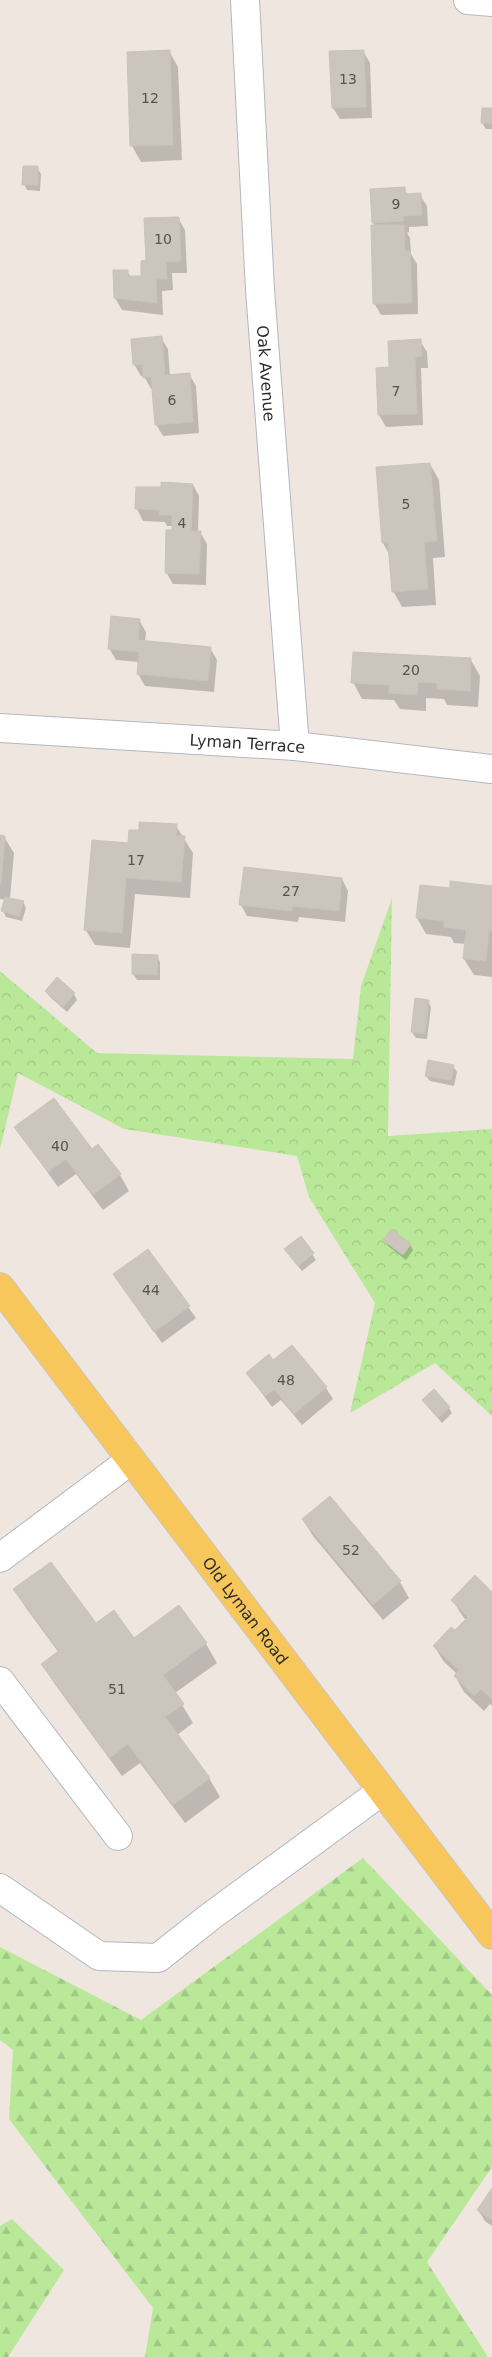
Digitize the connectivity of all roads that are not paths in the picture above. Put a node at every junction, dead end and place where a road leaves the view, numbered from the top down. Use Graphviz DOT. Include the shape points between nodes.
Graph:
graph roads {
  1 [pos="245,0"];
  2 [pos="468,0"];
  3 [pos="492,2"];
  4 [pos="0,728"];
  5 [pos="295,746"];
  6 [pos="492,769"];
  7 [pos="0,1286"];
  8 [pos="131,1460"];
  9 [pos="0,1558"];
  10 [pos="0,1681"];
  11 [pos="382,1791"];
  12 [pos="118,1836"];
  13 [pos="0,1888"];
  14 [pos="492,1935"];
  1 -- 5 [label="street, Oak Avenue" via="260,290"];
  2 -- 3 [label="street"];
  4 -- 5 [label="street, Lyman Terrace"];
  5 -- 6 [label="street, Lyman Terrace"];
  7 -- 8 [label="main road, Old Lyman Road"];
  8 -- 9 [label="street"];
  8 -- 11 [label="main road, Old Lyman Road"];
  10 -- 12 [label="street"];
  11 -- 13 [label="street" via="158,1958 99,1956"];
  11 -- 14 [label="main road, Old Lyman Road"];
}
